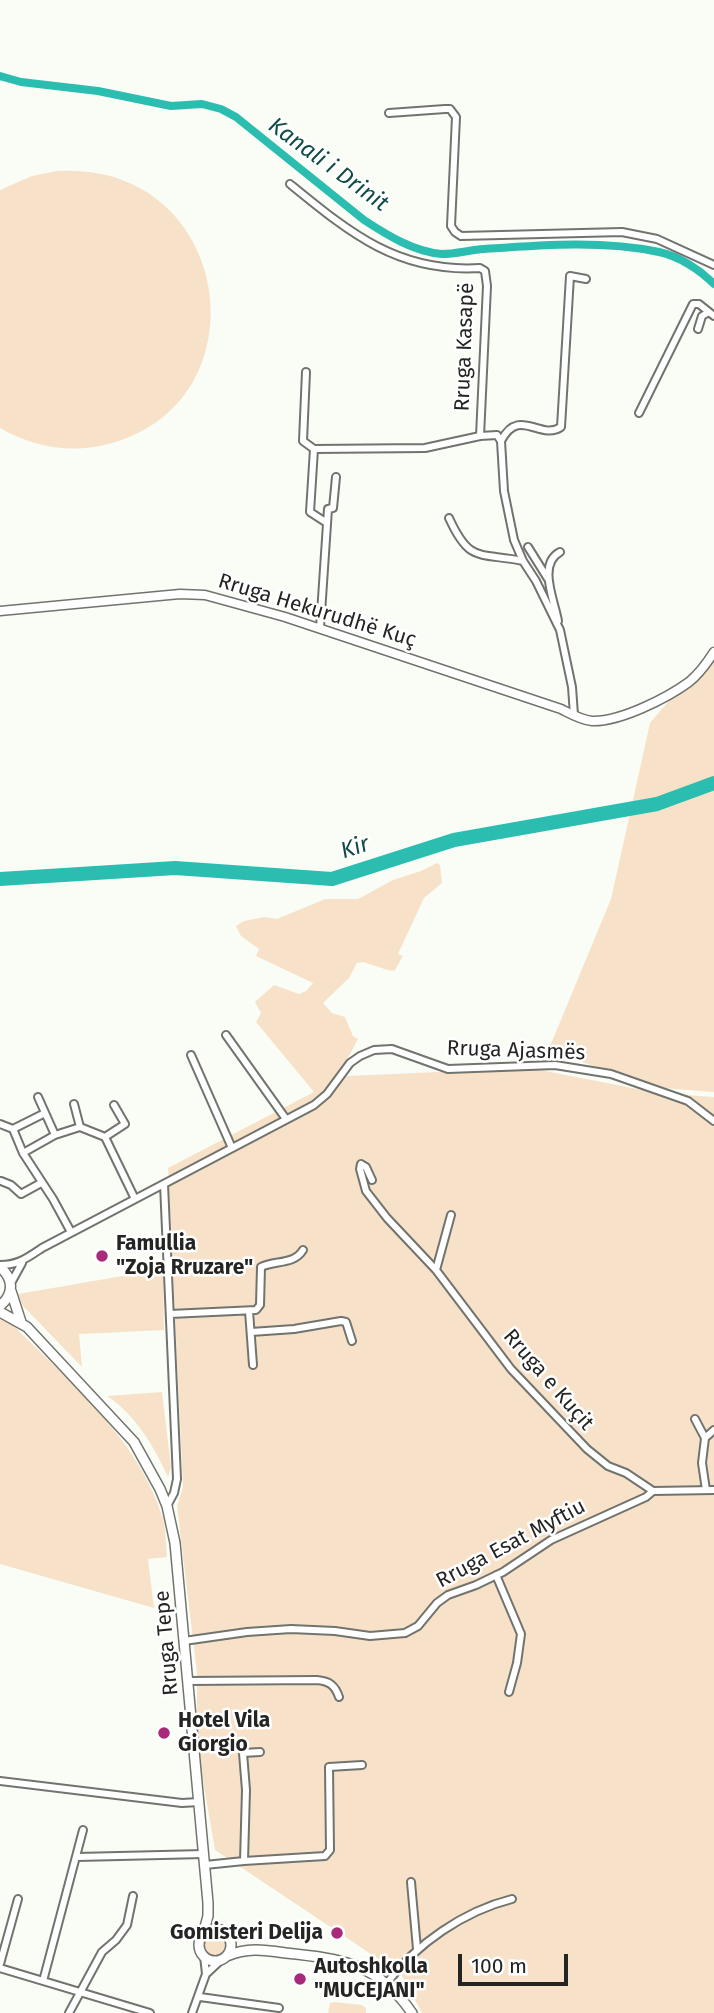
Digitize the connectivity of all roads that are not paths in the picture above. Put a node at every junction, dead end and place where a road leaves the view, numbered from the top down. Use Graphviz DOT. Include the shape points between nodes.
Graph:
graph roads {
  1 [pos="389,113"];
  2 [pos="290,184"];
  3 [pos="714,265"];
  4 [pos="586,279"];
  5 [pos="712,314"];
  6 [pos="698,330"];
  7 [pos="306,372"];
  8 [pos="639,413"];
  9 [pos="480,436"];
  10 [pos="501,441"];
  11 [pos="314,449"];
  12 [pos="336,477"];
  13 [pos="449,518"];
  14 [pos="327,523"];
  15 [pos="528,547"];
  16 [pos="560,552"];
  17 [pos="523,561"];
  18 [pos="548,581"];
  19 [pos="0,611"];
  20 [pos="320,628"];
  21 [pos="560,630"];
  22 [pos="714,652"];
  23 [pos="574,715"];
  24 [pos="226,1035"];
  25 [pos="191,1055"];
  26 [pos="38,1097"];
  27 [pos="74,1104"];
  28 [pos="114,1105"];
  29 [pos="46,1113"];
  30 [pos="286,1119"];
  31 [pos="714,1121"];
  32 [pos="0,1124"];
  33 [pos="80,1126"];
  34 [pos="13,1129"];
  35 [pos="55,1135"];
  36 [pos="105,1137"];
  37 [pos="232,1148"];
  38 [pos="23,1153"];
  39 [pos="372,1180"];
  40 [pos="1,1181"];
  41 [pos="41,1183"];
  42 [pos="164,1184"];
  43 [pos="135,1199"];
  44 [pos="451,1214"];
  45 [pos="71,1232"];
  46 [pos="303,1250"];
  47 [pos="22,1262"];
  48 [pos="0,1266"];
  49 [pos="436,1270"];
  50 [pos="11,1287"];
  51 [pos="0,1306"];
  52 [pos="249,1311"];
  53 [pos="0,1312"];
  54 [pos="170,1314"];
  55 [pos="21,1322"];
  56 [pos="251,1332"];
  57 [pos="352,1341"];
  58 [pos="253,1366"];
  59 [pos="695,1419"];
  60 [pos="714,1430"];
  61 [pos="705,1438"];
  62 [pos="710,1490"];
  63 [pos="653,1491"];
  64 [pos="167,1506"];
  65 [pos="496,1575"];
  66 [pos="184,1641"];
  67 [pos="188,1681"];
  68 [pos="509,1692"];
  69 [pos="339,1697"];
  70 [pos="260,1752"];
  71 [pos="362,1765"];
  72 [pos="0,1781"];
  73 [pos="199,1802"];
  74 [pos="83,1830"];
  75 [pos="204,1854"];
  76 [pos="77,1857"];
  77 [pos="244,1861"];
  78 [pos="205,1866"];
  79 [pos="411,1882"];
  80 [pos="133,1896"];
  81 [pos="18,1899"];
  82 [pos="512,1899"];
  83 [pos="208,1903"];
  84 [pos="221,1929"];
  85 [pos="202,1934"];
  86 [pos="230,1938"];
  87 [pos="250,1949"];
  88 [pos="417,1950"];
  89 [pos="204,1956"];
  90 [pos="224,1958"];
  91 [pos="0,1966"];
  92 [pos="206,1974"];
  93 [pos="43,1981"];
  94 [pos="387,1983"];
  95 [pos="80,1992"];
  96 [pos="200,1997"];
  97 [pos="279,2008"];
  98 [pos="69,2013"];
  99 [pos="150,2013"];
  100 [pos="192,2013"];
  101 [pos="412,2013"];
  1 -- 3 [label="street" via="445,108 456,117 451,226 461,236 622,232 657,239"];
  2 -- 9 [label="street, Rruga Kasapë" via="372,246 438,268 485,271"];
  4 -- 10 [label="street" via="570,276 561,427 550,430 519,424"];
  5 -- 6 [label="street" via="702,316"];
  5 -- 8 [label="street" via="692,304"];
  7 -- 11 [label="street" via="303,441"];
  9 -- 10 [label="street, Rruga Kasapë" via="497,435"];
  9 -- 11 [label="street, Rruga Kasapë" via="425,448"];
  10 -- 17 [label="street" via="504,491"];
  11 -- 14 [label="street" via="310,512"];
  12 -- 14 [label="street"];
  13 -- 17 [label="street" via="457,537 475,555"];
  14 -- 20 [label="street"];
  15 -- 18 [label="street"];
  16 -- 18 [label="street" via="554,555"];
  17 -- 21 [label="street"];
  18 -- 21 [label="street"];
  19 -- 20 [label="street, Rruga Hekurudhë Kuç" via="197,594"];
  20 -- 23 [label="street, Rruga Hekurudhë Kuç"];
  21 -- 23 [label="street"];
  22 -- 23 [label="street, Rruga Hekurudhë Kuç" via="688,683 654,702 601,720"];
  24 -- 30 [label="street"];
  25 -- 37 [label="street"];
  26 -- 29 [label="street"];
  27 -- 33 [label="street"];
  28 -- 36 [label="street" via="125,1125"];
  29 -- 34 [label="street"];
  29 -- 35 [label="street"];
  30 -- 31 [label="street, Rruga Ajasmës" via="321,1099 353,1060 374,1050 392,1049 448,1069 566,1065 611,1074 688,1101"];
  30 -- 37 [label="street"];
  32 -- 34 [label="street"];
  33 -- 35 [label="street"];
  33 -- 36 [label="street"];
  34 -- 38 [label="street"];
  35 -- 38 [label="street"];
  36 -- 43 [label="street"];
  37 -- 42 [label="street"];
  38 -- 41 [label="street"];
  39 -- 49 [label="street, Rruga e Kuçit" via="361,1164 366,1191"];
  40 -- 41 [label="street" via="21,1194"];
  41 -- 45 [label="street"];
  42 -- 43 [label="street"];
  42 -- 54 [label="street, Rruga Tepe"];
  43 -- 45 [label="street"];
  44 -- 49 [label="street"];
  45 -- 47 [label="street"];
  46 -- 52 [label="street" via="297,1258 261,1267 260,1305"];
  47 -- 48 [label="street"];
  47 -- 50 [label="street"];
  48 -- 50 [label="main road, Rruga Tepe"];
  49 -- 63 [label="street, Rruga e Kuçit" via="498,1354 580,1443 608,1466"];
  50 -- 51 [label="main road"];
  50 -- 55 [label="main road, Rruga Tepe"];
  52 -- 54 [label="street"];
  52 -- 56 [label="street"];
  53 -- 55 [label="main road, Rruga Tepe"];
  54 -- 64 [label="street, Rruga Tepe" via="177,1479"];
  55 -- 64 [label="main road, Rruga Tepe" via="130,1436"];
  56 -- 57 [label="street" via="341,1321 349,1326"];
  56 -- 58 [label="street"];
  59 -- 61 [label="street"];
  60 -- 61 [label="street"];
  61 -- 62 [label="street" via="702,1463"];
  62 -- 63 [label="street"];
  63 -- 65 [label="street, Rruga Esat Myftiu" via="551,1540"];
  64 -- 66 [label="main road, Rruga Tepe"];
  65 -- 66 [label="street, Rruga Esat Myftiu" via="443,1598 418,1626 398,1634 291,1629"];
  65 -- 68 [label="street" via="521,1634"];
  66 -- 67 [label="main road, Rruga Tepe"];
  67 -- 69 [label="street" via="317,1680 331,1683"];
  67 -- 73 [label="main road, Rruga Tepe"];
  70 -- 77 [label="street" via="243,1753"];
  71 -- 77 [label="street" via="329,1767 329,1854"];
  72 -- 73 [label="street"];
  73 -- 75 [label="main road, Rruga Tepe"];
  74 -- 76 [label="street"];
  75 -- 76 [label="street"];
  75 -- 78 [label="main road, Rruga Tepe"];
  76 -- 93 [label="street"];
  77 -- 78 [label="street"];
  78 -- 83 [label="main road, Rruga Tepe"];
  79 -- 88 [label="street"];
  80 -- 95 [label="street" via="127,1925 102,1952"];
  81 -- 91 [label="street"];
  82 -- 88 [label="street" via="452,1926"];
  83 -- 84 [label="main road, Rruga Tepe"];
  83 -- 85 [label="main road, Rruga Tepe"];
  84 -- 85 [label="main road"];
  84 -- 86 [label="main road, Rruga Tepe"];
  85 -- 89 [label="main road, Rruga Tepe" via="199,1946"];
  86 -- 87 [label="main road, Rruga Tepe"];
  86 -- 90 [label="main road" via="231,1947"];
  87 -- 90 [label="main road"];
  87 -- 94 [label="main road" via="332,1957 362,1967"];
  88 -- 94 [label="street"];
  89 -- 90 [label="main road"];
  89 -- 92 [label="street, Rruga Tepe"];
  90 -- 92 [label="street"];
  91 -- 93 [label="street"];
  92 -- 96 [label="street, Rruga Tepe"];
  93 -- 95 [label="street"];
  94 -- 101 [label="main road"];
  95 -- 98 [label="street"];
  95 -- 99 [label="street"];
  96 -- 97 [label="street"];
  96 -- 100 [label="street, Rruga Tepe"];
}
